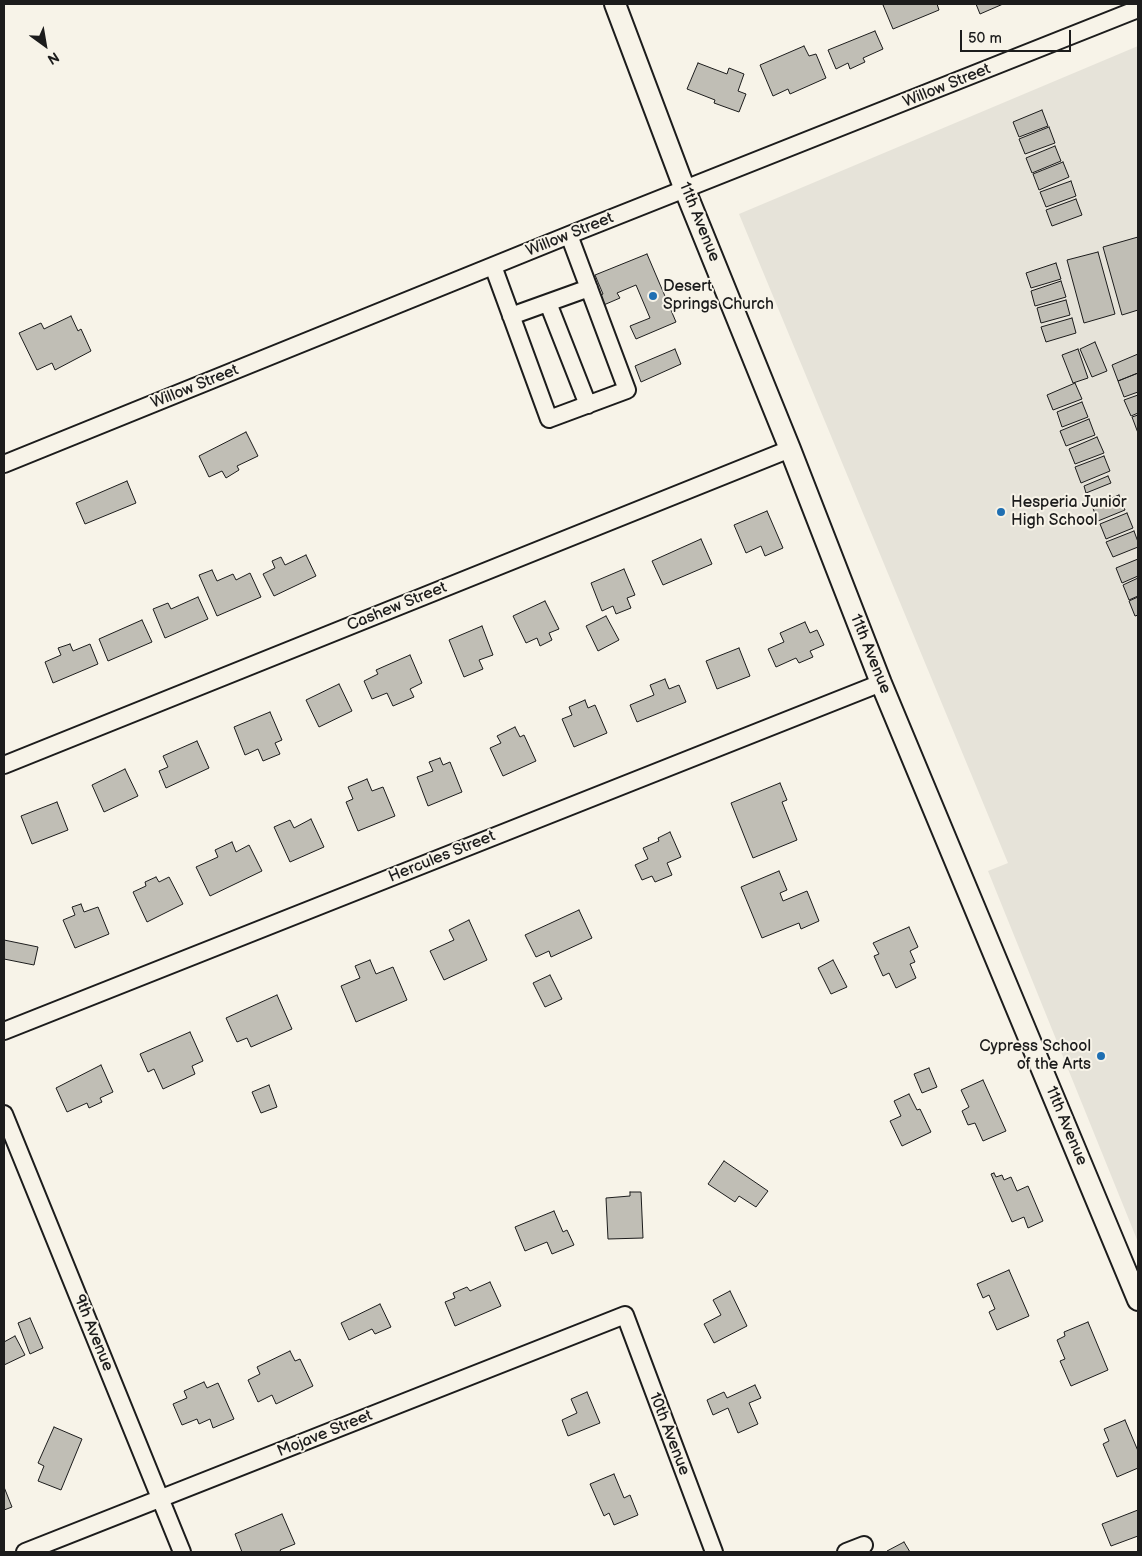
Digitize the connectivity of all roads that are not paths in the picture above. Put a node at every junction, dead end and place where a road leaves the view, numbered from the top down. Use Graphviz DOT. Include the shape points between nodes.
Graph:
graph roads {
  1 [pos="615,4"];
  2 [pos="1138,9"];
  3 [pos="686,190"];
  4 [pos="569,235"];
  5 [pos="493,266"];
  6 [pos="589,288"];
  7 [pos="548,303"];
  8 [pos="512,316"];
  9 [pos="588,405"];
  10 [pos="790,449"];
  11 [pos="4,464"];
  12 [pos="881,683"];
  13 [pos="4,765"];
  14 [pos="4,1031"];
  15 [pos="4,1114"];
  16 [pos="1138,1300"];
  17 [pos="624,1315"];
  18 [pos="160,1499"];
  19 [pos="864,1545"];
  20 [pos="25,1552"];
  21 [pos="182,1552"];
  22 [pos="714,1552"];
  23 [pos="846,1552"];
  1 -- 3 [label="main road, 11th Avenue"];
  2 -- 3 [label="street, Willow Street"];
  3 -- 4 [label="street, Willow Street"];
  3 -- 10 [label="main road, 11th Avenue"];
  4 -- 5 [label="street, Willow Street"];
  4 -- 6 [label="street"];
  5 -- 8 [label="street"];
  5 -- 11 [label="street, Willow Street"];
  6 -- 7 [label="street"];
  6 -- 9 [label="street" via="627,390"];
  7 -- 8 [label="street"];
  7 -- 9 [label="street"];
  8 -- 9 [label="street" via="549,419"];
  10 -- 12 [label="main road, 11th Avenue"];
  10 -- 13 [label="street, Cashew Street"];
  12 -- 14 [label="street, Hercules Street"];
  12 -- 16 [label="main road, 11th Avenue"];
  15 -- 18 [label="street, 9th Avenue"];
  17 -- 18 [label="street, Mojave Street"];
  17 -- 22 [label="street, 10th Avenue"];
  18 -- 20 [label="street, Mojave Street"];
  18 -- 21 [label="street, 9th Avenue"];
  19 -- 23 [label="street"];
}
